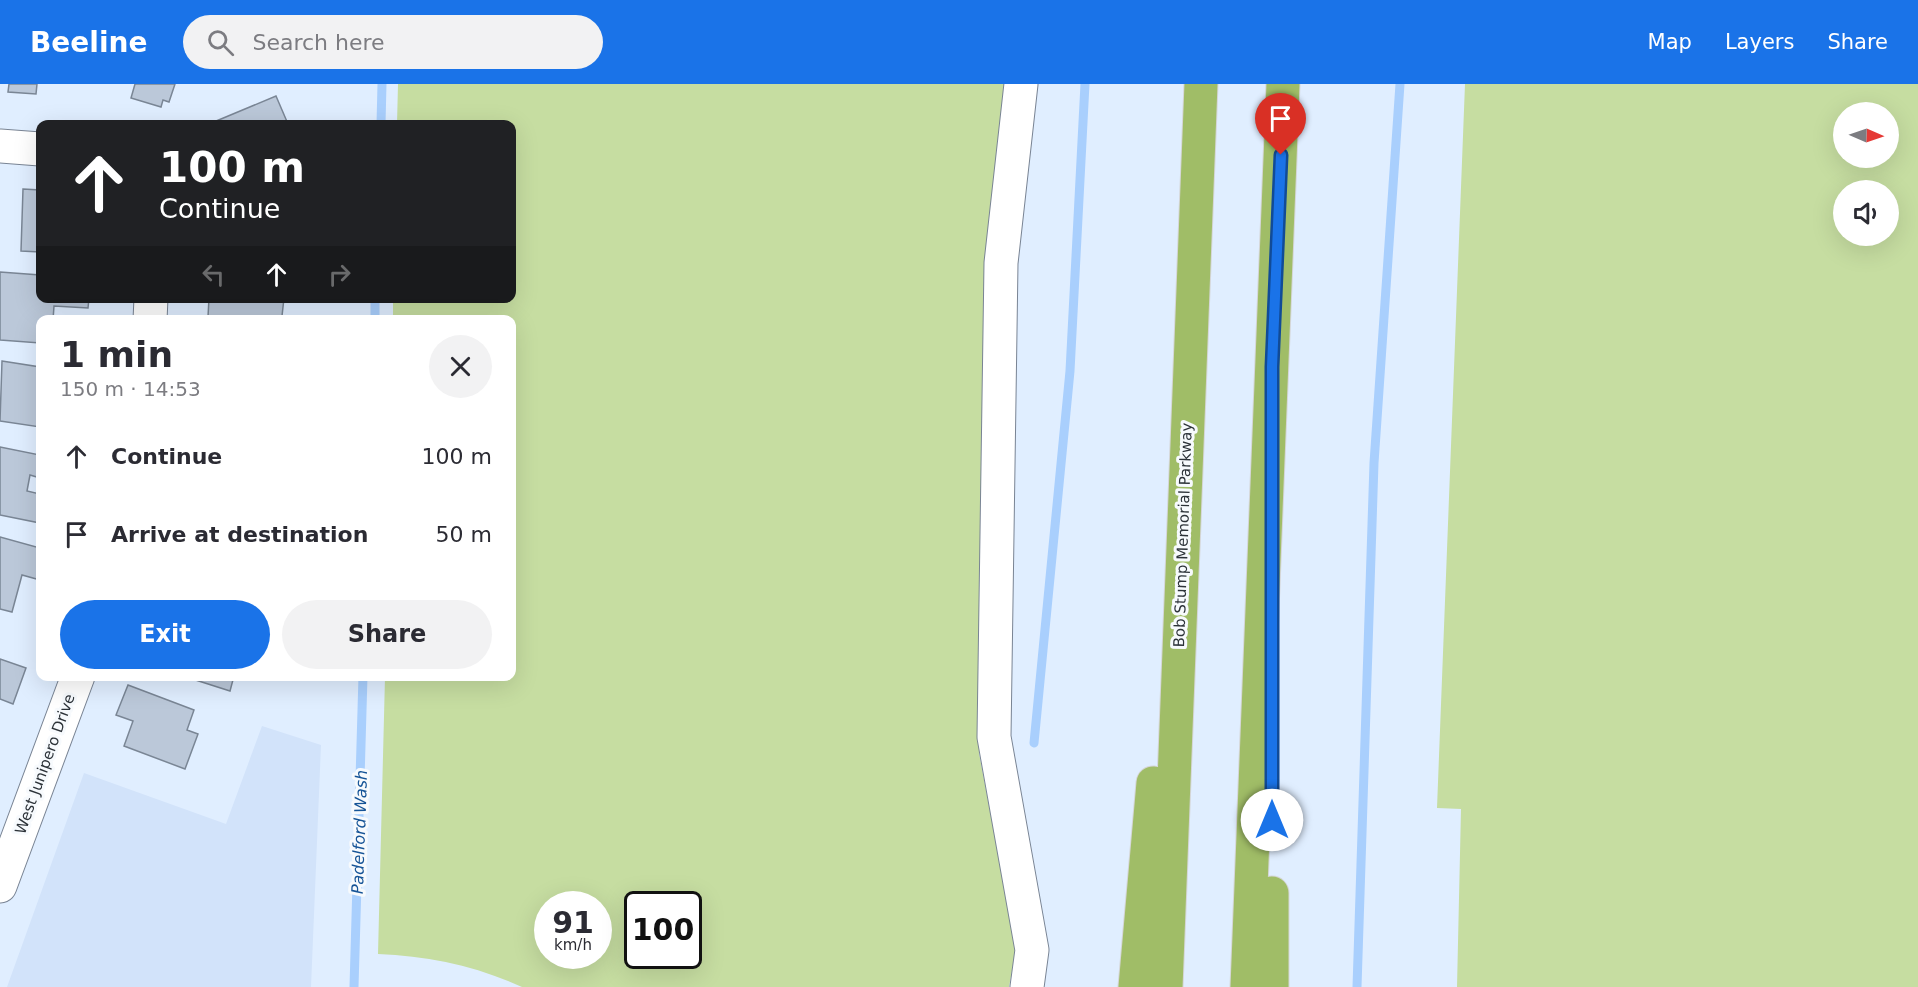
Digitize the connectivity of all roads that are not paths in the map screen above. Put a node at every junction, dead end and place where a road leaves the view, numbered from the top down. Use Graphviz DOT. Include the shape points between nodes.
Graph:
graph roads {
  1 [pos="1021,84"];
  2 [pos="1201,84"];
  3 [pos="1283,84"];
  4 [pos="0,146"];
  5 [pos="36,149"];
  6 [pos="1190,366"];
  7 [pos="1272,367"];
  8 [pos="76,681"];
  9 [pos="0,886"];
  10 [pos="1027,987"];
  11 [pos="1135,987"];
  12 [pos="1166,987"];
  13 [pos="1247,987"];
  14 [pos="1272,987"];
  1 -- 10 [label="street" via="1001,263 994,737 1032,950"];
  2 -- 6 [label="highway, Bob Stump Memorial Parkway"];
  3 -- 7 [label="highway"];
  4 -- 5 [label="street"];
  6 -- 11 [label="highway"];
  6 -- 12 [label="highway, Bob Stump Memorial Parkway"];
  7 -- 13 [label="highway"];
  7 -- 14 [label="highway"];
  8 -- 9 [label="street, West Junipero Drive"];
}
